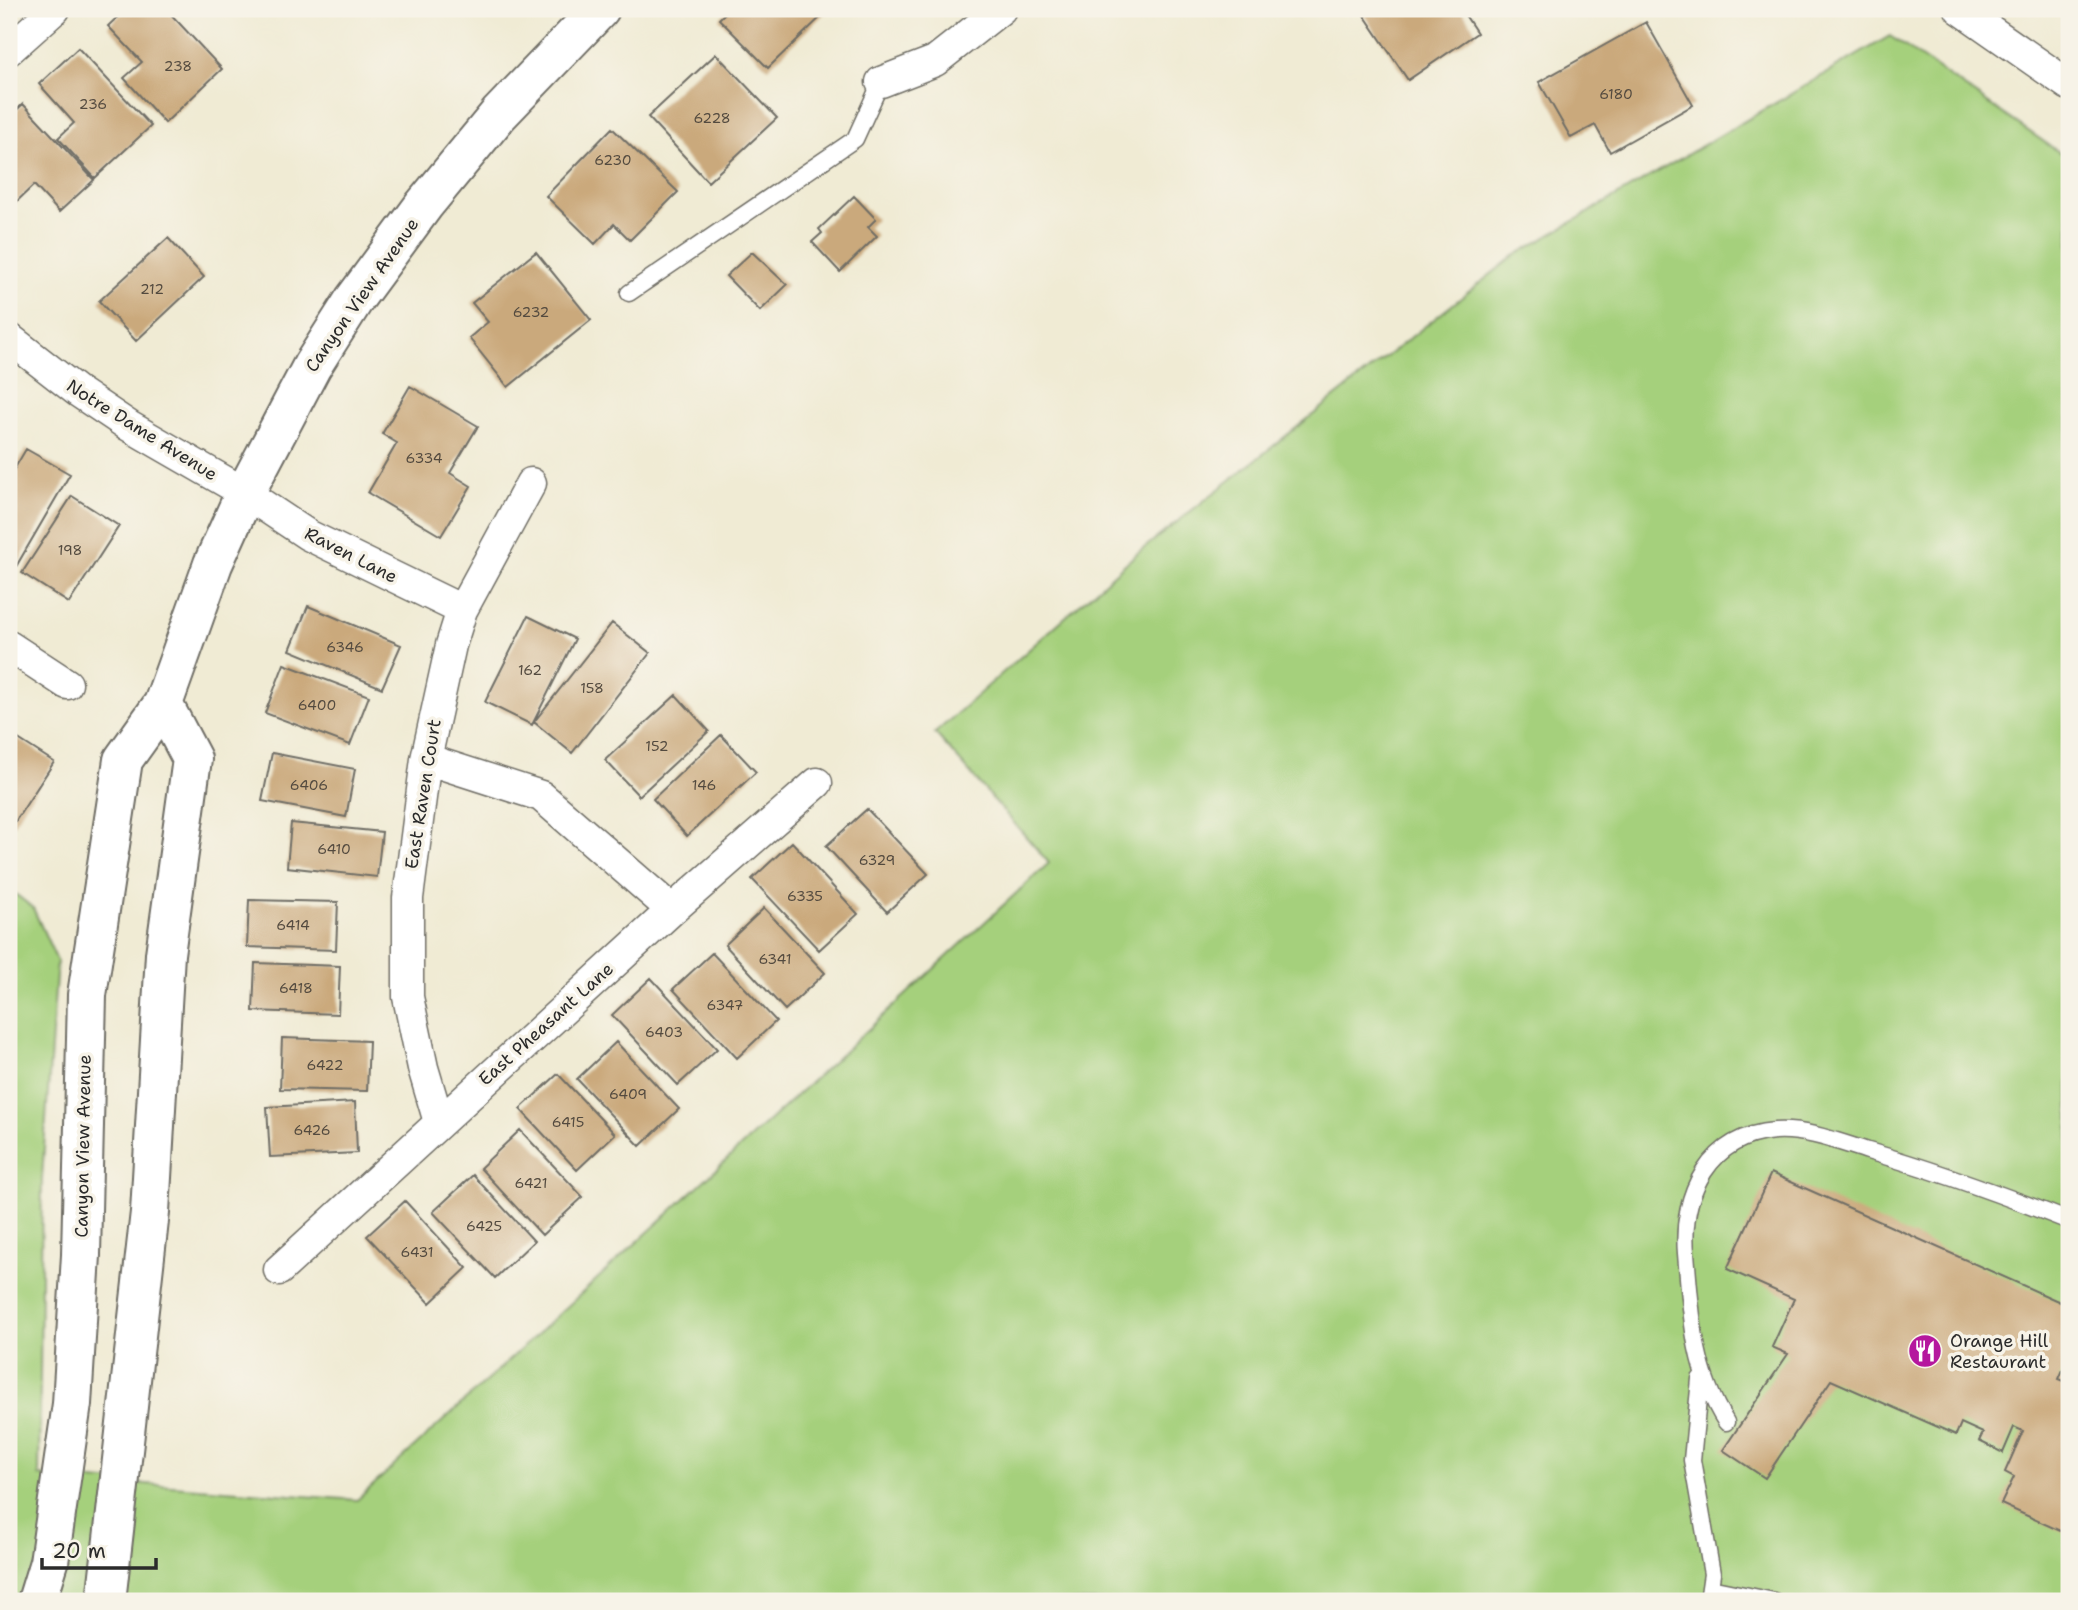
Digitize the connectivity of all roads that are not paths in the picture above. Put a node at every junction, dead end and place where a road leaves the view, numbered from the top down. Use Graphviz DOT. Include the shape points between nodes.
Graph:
graph roads {
  1 [pos="55,9"];
  2 [pos="600,9"];
  3 [pos="1001,9"];
  4 [pos="1960,9"];
  5 [pos="9,50"];
  6 [pos="881,82"];
  7 [pos="2069,85"];
  8 [pos="629,293"];
  9 [pos="9,338"];
  10 [pos="531,483"];
  11 [pos="245,493"];
  12 [pos="463,610"];
  13 [pos="9,646"];
  14 [pos="67,684"];
  15 [pos="163,704"];
  16 [pos="426,760"];
  17 [pos="817,783"];
  18 [pos="672,909"];
  19 [pos="439,1122"];
  20 [pos="2069,1221"];
  21 [pos="279,1270"];
  22 [pos="1701,1369"];
  23 [pos="1726,1422"];
  24 [pos="1709,1595"];
  25 [pos="37,1601"];
  26 [pos="106,1601"];
  27 [pos="1774,1601"];
  1 -- 5 [label="street"];
  2 -- 11 [label="street, Canyon View Avenue" via="499,114 424,205 312,366"];
  3 -- 6 [label="street" via="935,61"];
  4 -- 7 [label="street"];
  6 -- 8 [label="lane" via="855,139"];
  9 -- 11 [label="street, Notre Dame Avenue" via="77,391"];
  10 -- 12 [label="street, East Raven Court"];
  11 -- 12 [label="street, Raven Lane" via="308,535"];
  11 -- 15 [label="street, Canyon View Avenue" via="213,564"];
  12 -- 16 [label="street, East Raven Court"];
  13 -- 14 [label="street"];
  15 -- 25 [label="street, Canyon View Avenue" via="122,760 87,995 81,1255 72,1404 49,1562"];
  15 -- 26 [label="street" via="191,759 165,954 150,1212"];
  16 -- 18 [label="street" via="541,796"];
  16 -- 19 [label="street, East Raven Court" via="408,898 408,997"];
  17 -- 18 [label="street, East Pheasant Lane"];
  18 -- 19 [label="street, East Pheasant Lane"];
  19 -- 21 [label="street, East Pheasant Lane"];
  20 -- 22 [label="lane" via="1953,1176 1819,1136 1775,1131 1741,1141 1706,1167 1688,1203 1685,1241 1692,1331"];
  22 -- 23 [label="lane"];
  22 -- 24 [label="lane" via="1692,1460 1712,1574"];
  24 -- 27 [label="lane"];
}
